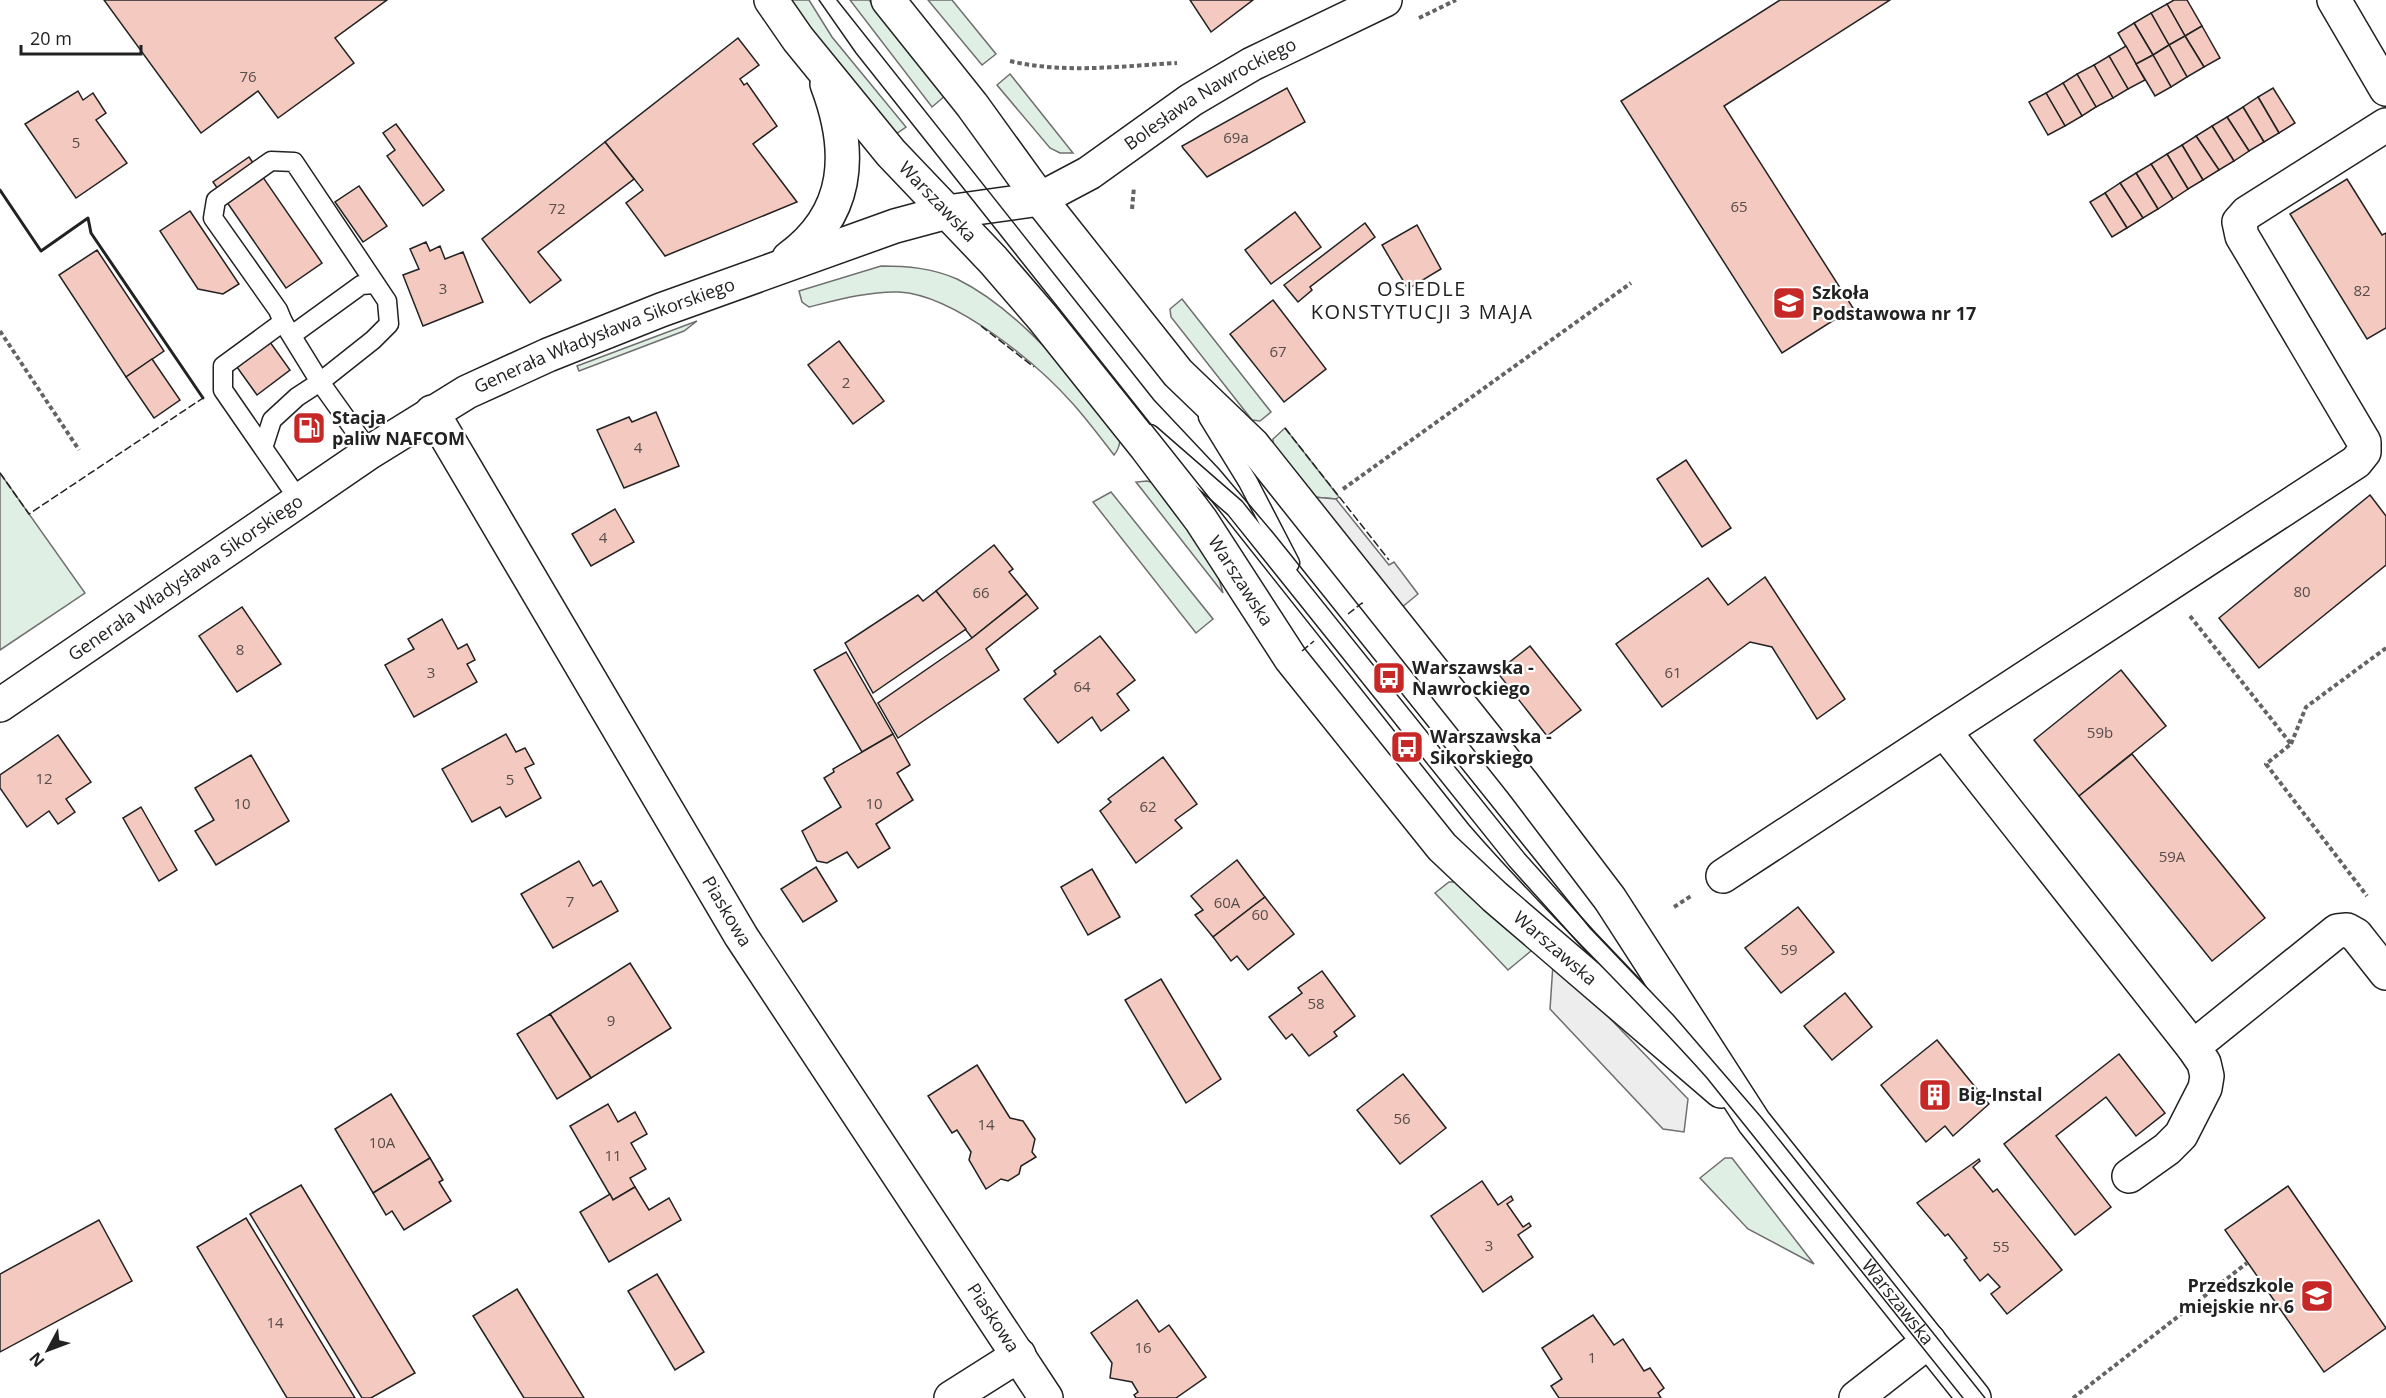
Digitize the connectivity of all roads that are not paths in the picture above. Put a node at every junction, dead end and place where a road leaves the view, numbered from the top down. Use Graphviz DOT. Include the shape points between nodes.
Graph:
graph roads {
  1 [pos="771,0"];
  2 [pos="888,0"];
  3 [pos="1385,0"];
  4 [pos="2334,0"];
  5 [pos="820,66"];
  6 [pos="2386,89"];
  7 [pos="2386,124"];
  8 [pos="1040,199"];
  9 [pos="947,212"];
  10 [pos="773,270"];
  11 [pos="375,284"];
  12 [pos="287,328"];
  13 [pos="1178,373"];
  14 [pos="320,382"];
  15 [pos="1103,393"];
  16 [pos="432,412"];
  17 [pos="263,448"];
  18 [pos="370,452"];
  19 [pos="299,500"];
  20 [pos="1331,628"];
  21 [pos="0,705"];
  22 [pos="1944,731"];
  23 [pos="1723,876"];
  24 [pos="2386,973"];
  25 [pos="2193,1047"];
  26 [pos="1754,1122"];
  27 [pos="2129,1176"];
  28 [pos="1929,1341"];
  29 [pos="1019,1355"];
  30 [pos="951,1398"];
  31 [pos="1046,1398"];
  32 [pos="1856,1398"];
  33 [pos="1974,1398"];
  1 -- 5 [label="street, Warszawska"];
  2 -- 8 [label="street, Warszawska" via="972,105"];
  3 -- 8 [label="street, Bolesława Nawrockiego" via="1252,64 1191,100 1089,173"];
  4 -- 6 [label="street"];
  5 -- 9 [label="street, Warszawska" via="891,153"];
  5 -- 10 [label="street" via="836,108 843,164 841,184 823,225"];
  7 -- 22 [label="street" via="2247,213 2239,222 2242,236 2364,442 2364,452 2356,462"];
  8 -- 9 [label="street, Generała Władysława Sikorskiego"];
  8 -- 13 [label="street, Warszawska"];
  9 -- 10 [label="street, Generała Władysława Sikorskiego" via="895,226"];
  9 -- 15 [label="street, Warszawska" via="1043,318"];
  10 -- 16 [label="street, Generała Władysława Sikorskiego" via="548,355"];
  11 -- 12 [label="lane" via="361,285"];
  11 -- 12 [label="lane" via="294,162 271,161 216,200 213,218"];
  11 -- 14 [label="lane" via="387,301 389,324"];
  12 -- 14 [label="lane"];
  12 -- 17 [label="lane" via="223,366 223,390"];
  13 -- 20 [label="lane" via="1248,482 1304,587"];
  13 -- 26 [label="street, Warszawska" via="1253,445 1522,783 1610,899"];
  14 -- 17 [label="lane" via="272,420"];
  14 -- 18 [label="lane"];
  15 -- 20 [label="lane" via="1235,508"];
  15 -- 26 [label="street, Warszawska" via="1202,519 1292,659 1442,847"];
  16 -- 18 [label="street, Generała Władysława Sikorskiego"];
  16 -- 29 [label="street, Piaskowa" via="741,936"];
  17 -- 19 [label="lane"];
  18 -- 19 [label="street, Generała Władysława Sikorskiego"];
  19 -- 21 [label="street, Generała Władysława Sikorskiego"];
  20 -- 26 [label="lane" via="1517,860 1669,1022"];
  22 -- 23 [label="street"];
  22 -- 25 [label="street"];
  24 -- 25 [label="street" via="2356,935 2347,930 2337,931"];
  25 -- 27 [label="street" via="2204,1063 2205,1088 2181,1135"];
  26 -- 28 [label="street, Warszawska"];
  28 -- 32 [label="street"];
  28 -- 33 [label="street, Warszawska"];
  29 -- 30 [label="street"];
  29 -- 31 [label="street, Piaskowa"];
}
